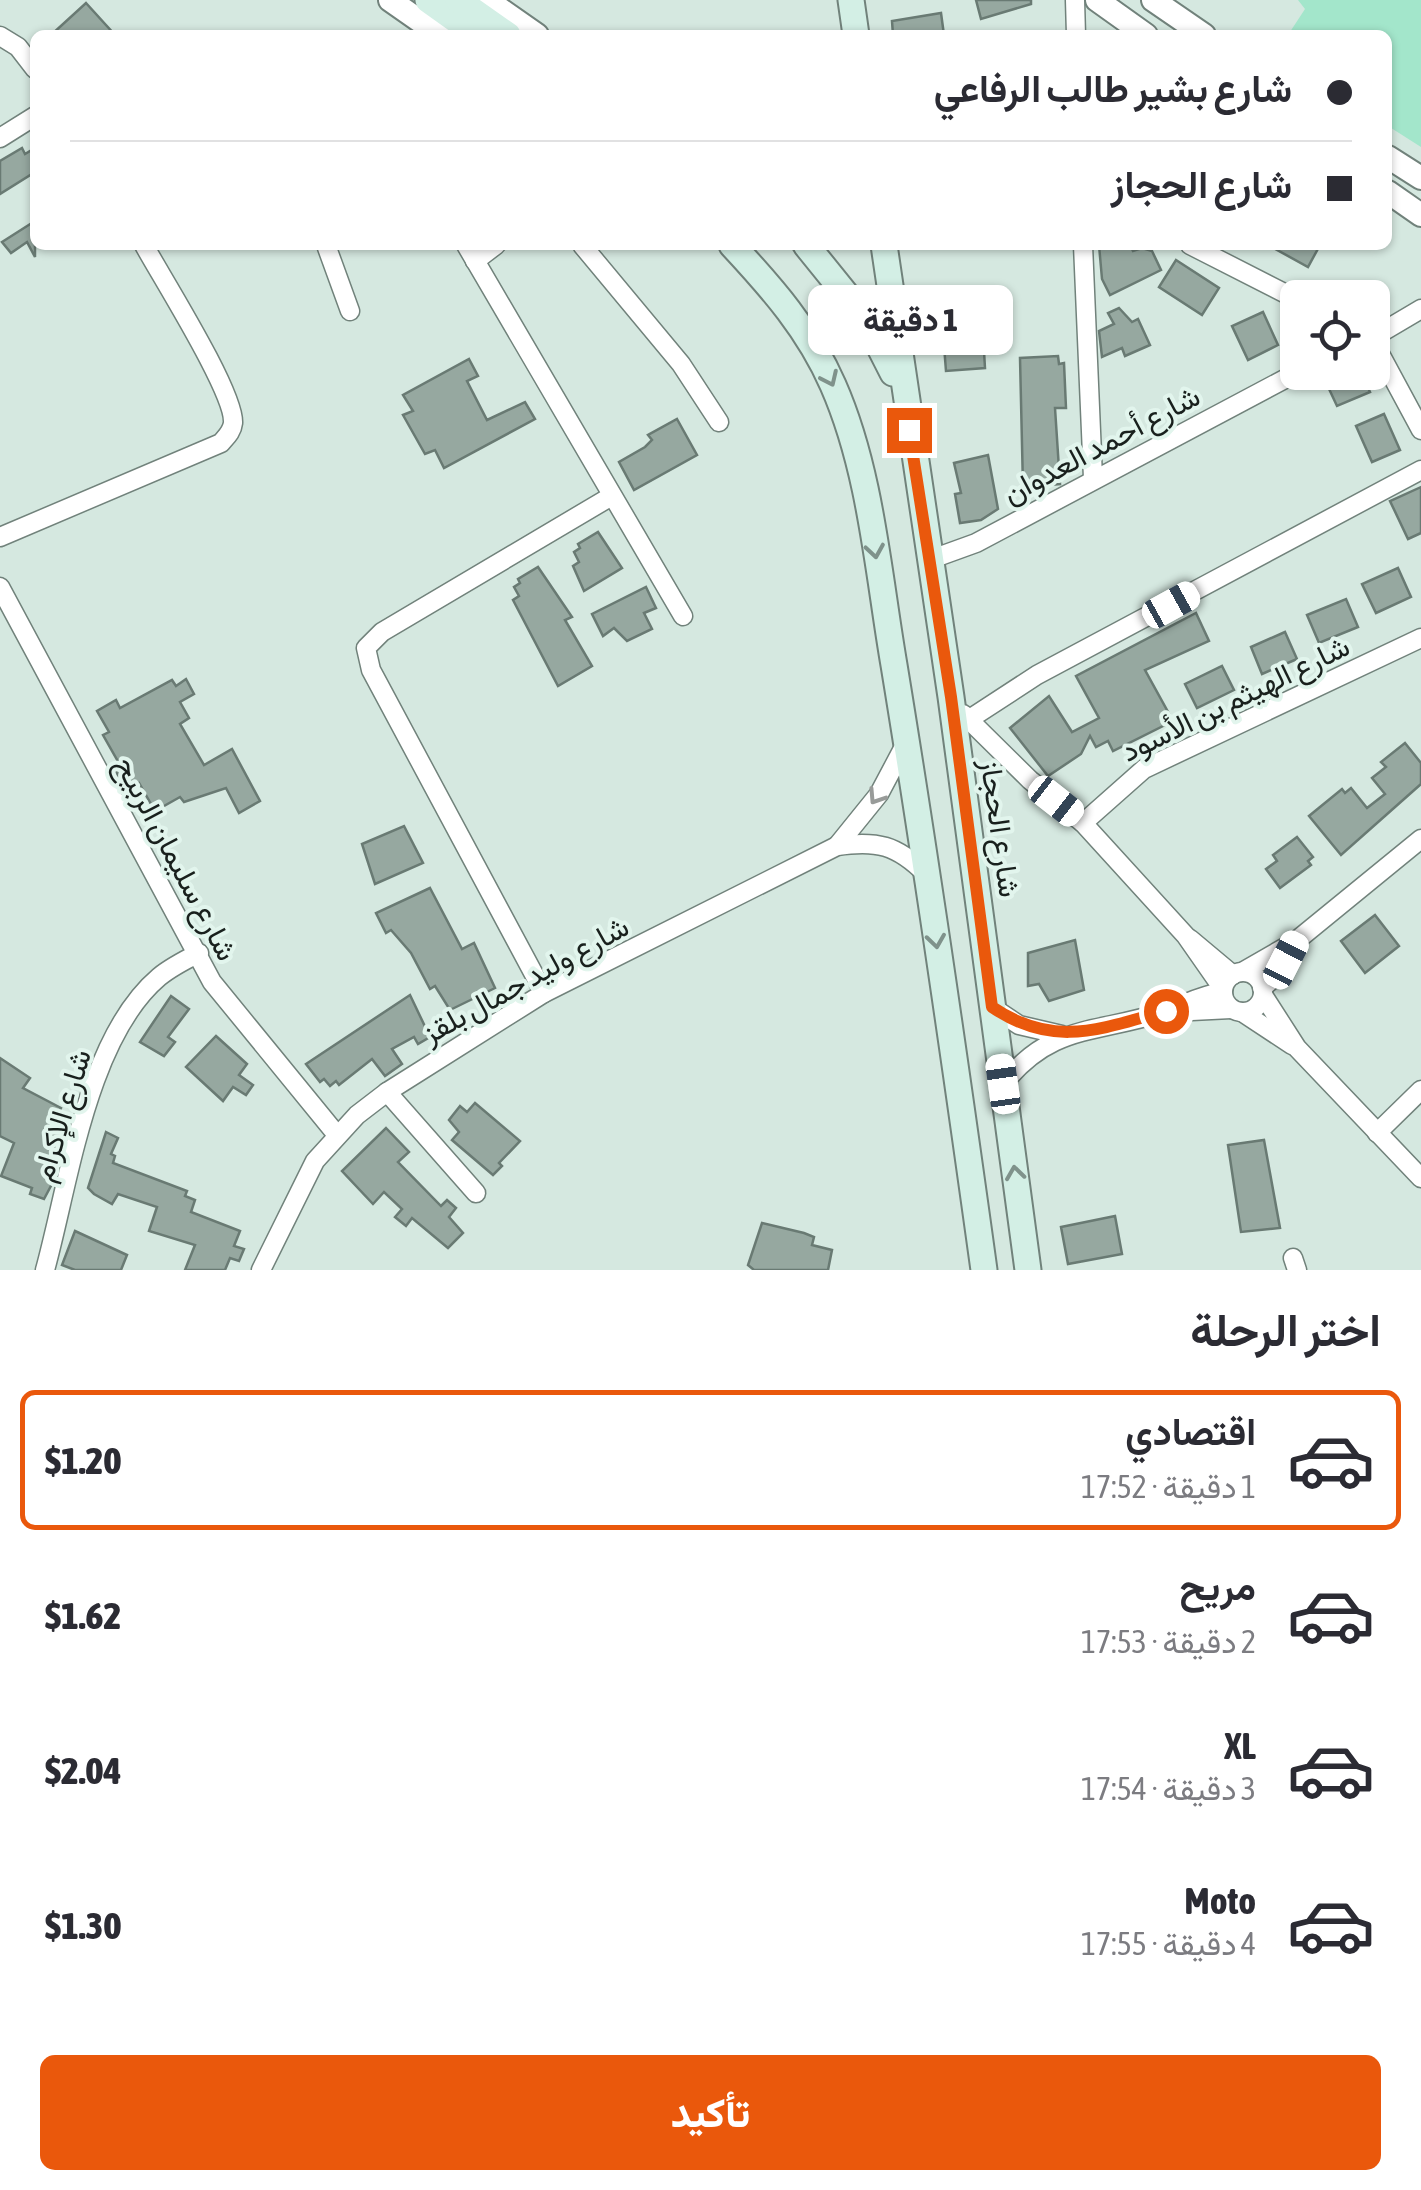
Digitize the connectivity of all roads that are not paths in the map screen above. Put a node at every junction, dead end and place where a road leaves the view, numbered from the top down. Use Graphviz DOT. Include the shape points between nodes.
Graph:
graph roads {
  1 [pos="390,0"];
  2 [pos="428,0"];
  3 [pos="458,0"];
  4 [pos="487,0"];
  5 [pos="1075,0"];
  6 [pos="1097,0"];
  7 [pos="1151,0"];
  8 [pos="433,30"];
  9 [pos="470,30"];
  10 [pos="501,30"];
  11 [pos="530,30"];
  12 [pos="1076,30"];
  13 [pos="1139,30"];
  14 [pos="1196,30"];
  15 [pos="0,36"];
  16 [pos="30,62"];
  17 [pos="30,119"];
  18 [pos="0,138"];
  19 [pos="1392,160"];
  20 [pos="1421,178"];
  21 [pos="1392,195"];
  22 [pos="1421,214"];
  23 [pos="147,250"];
  24 [pos="328,250"];
  25 [pos="586,250"];
  26 [pos="736,250"];
  27 [pos="810,250"];
  28 [pos="885,250"];
  29 [pos="1084,250"];
  30 [pos="1200,250"];
  31 [pos="471,253"];
  32 [pos="1280,291"];
  33 [pos="1421,309"];
  34 [pos="350,312"];
  35 [pos="1390,327"];
  36 [pos="1390,372"];
  37 [pos="1280,381"];
  38 [pos="903,396"];
  39 [pos="720,422"];
  40 [pos="1421,430"];
  41 [pos="1421,470"];
  42 [pos="1093,478"];
  43 [pos="610,497"];
  44 [pos="0,537"];
  45 [pos="929,560"];
  46 [pos="0,586"];
  47 [pos="683,616"];
  48 [pos="1421,638"];
  49 [pos="951,697"];
  50 [pos="968,720"];
  51 [pos="906,742"];
  52 [pos="1084,822"];
  53 [pos="1421,839"];
  54 [pos="838,846"];
  55 [pos="926,874"];
  56 [pos="1296,941"];
  57 [pos="199,953"];
  58 [pos="1232,991"];
  59 [pos="1262,992"];
  60 [pos="544,993"];
  61 [pos="992,1007"];
  62 [pos="1062,1035"];
  63 [pos="1296,1048"];
  64 [pos="1003,1084"];
  65 [pos="1421,1090"];
  66 [pos="387,1092"];
  67 [pos="1378,1133"];
  68 [pos="337,1135"];
  69 [pos="1421,1178"];
  70 [pos="476,1193"];
  71 [pos="45,1270"];
  72 [pos="261,1270"];
  73 [pos="984,1270"];
  74 [pos="1028,1270"];
  1 -- 8 [label="street"];
  2 -- 9 [label="main road"];
  3 -- 10 [label="main road"];
  4 -- 11 [label="street"];
  5 -- 12 [label="street"];
  6 -- 13 [label="street"];
  7 -- 13 [label="street"];
  7 -- 14 [label="street"];
  15 -- 16 [label="street"];
  17 -- 18 [label="street"];
  19 -- 20 [label="street"];
  21 -- 22 [label="street"];
  23 -- 44 [label="street" via="226,396 229,435"];
  24 -- 34 [label="street"];
  25 -- 39 [label="street"];
  26 -- 51 [label="main road, one-way" via="792,313 835,389 865,494"];
  27 -- 38 [label="main road, شارع الحجاز" via="865,318"];
  28 -- 38 [label="main road, شارع الحجاز"];
  29 -- 42 [label="street"];
  30 -- 32 [label="street"];
  31 -- 43 [label="street"];
  33 -- 35 [label="street"];
  36 -- 40 [label="street"];
  37 -- 42 [label="street, شارع أحمد العدوان"];
  38 -- 45 [label="main road, شارع الحجاز"];
  41 -- 50 [label="street" via="1037,675"];
  42 -- 45 [label="street, شارع أحمد العدوان" via="976,543"];
  43 -- 47 [label="street"];
  43 -- 60 [label="street" via="382,632 366,648 371,670"];
  45 -- 49 [label="main road, شارع الحجاز"];
  46 -- 57 [label="street, شارع سليمان الربيح"];
  48 -- 52 [label="street, شارع الهيثم بن الأسود" via="1144,768"];
  49 -- 50 [label="street"];
  49 -- 61 [label="main road, شارع الحجاز"];
  50 -- 52 [label="street"];
  51 -- 54 [label="street, شارع وليد جمال بلقز, one-way" via="879,794"];
  51 -- 55 [label="main road"];
  52 -- 58 [label="street"];
  53 -- 56 [label="street"];
  54 -- 55 [label="street, شارع وليد جمال بلقز" via="894,847"];
  54 -- 60 [label="street, شارع وليد جمال بلقز"];
  55 -- 73 [label="main road, one-way"];
  56 -- 58 [label="street"];
  56 -- 59 [label="street"];
  57 -- 68 [label="street, شارع سليمان الربيح" via="230,1006"];
  57 -- 71 [label="street, شارع الإكرام" via="148,986 110,1049"];
  58 -- 59 [label="street" via="1253,975"];
  58 -- 59 [label="street" via="1256,1008"];
  58 -- 62 [label="street"];
  58 -- 63 [label="street"];
  59 -- 63 [label="street"];
  60 -- 66 [label="street, شارع وليد جمال بلقز"];
  61 -- 62 [label="street" via="1019,1025"];
  61 -- 64 [label="main road, شارع الحجاز"];
  62 -- 64 [label="street"];
  63 -- 67 [label="street"];
  74 -- 64 [label="main road, شارع الحجاز, one-way"];
  65 -- 67 [label="street"];
  66 -- 68 [label="street, شارع وليد جمال بلقز"];
  66 -- 70 [label="street"];
  67 -- 69 [label="street"];
  68 -- 72 [label="street, شارع وليد جمال بلقز" via="306,1178"];
}
